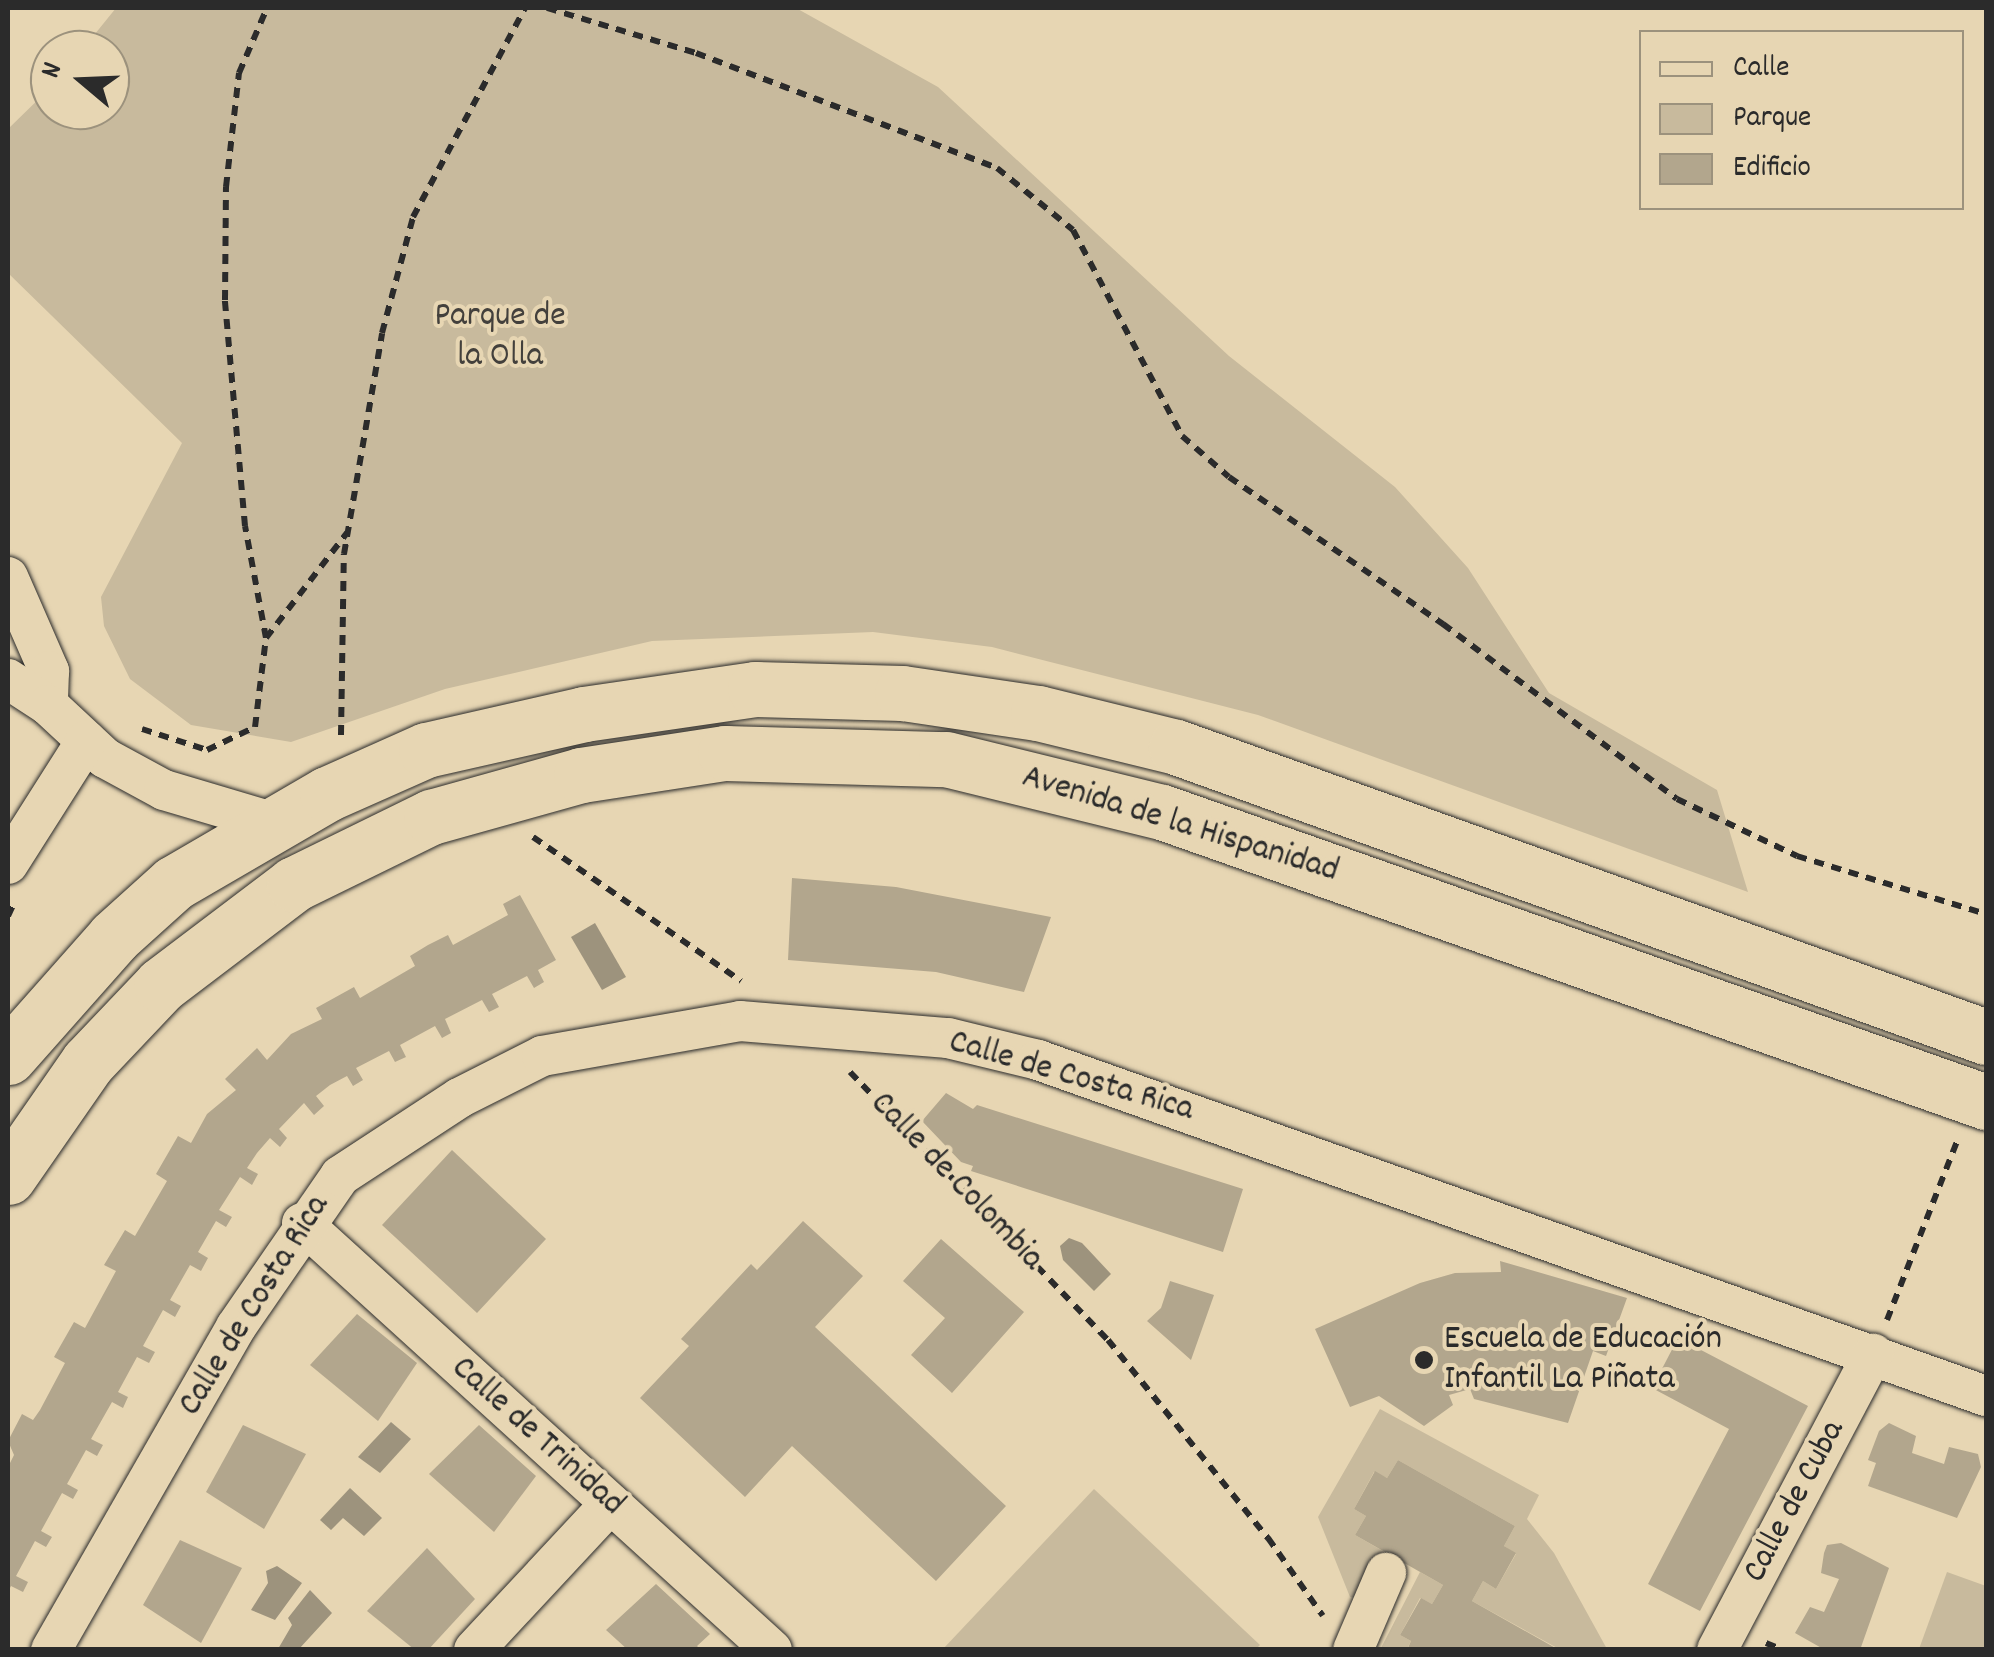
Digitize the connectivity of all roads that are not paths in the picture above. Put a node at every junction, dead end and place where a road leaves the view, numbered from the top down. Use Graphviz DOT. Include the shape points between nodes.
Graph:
graph roads {
  1 [pos="8,577"];
  2 [pos="8,679"];
  3 [pos="48,705"];
  4 [pos="86,741"];
  5 [pos="272,822"];
  6 [pos="8,864"];
  7 [pos="1986,1037"];
  8 [pos="8,1057"];
  9 [pos="1980,1100"];
  10 [pos="8,1177"];
  11 [pos="302,1223"];
  12 [pos="1873,1354"];
  13 [pos="1986,1396"];
  14 [pos="610,1504"];
  15 [pos="1386,1573"];
  16 [pos="1344,1641"];
  17 [pos="50,1650"];
  18 [pos="474,1650"];
  19 [pos="772,1650"];
  20 [pos="1717,1650"];
  1 -- 3 [label="street" via="49,671"];
  2 -- 3 [label="street"];
  3 -- 4 [label="street"];
  4 -- 5 [label="street" via="164,790"];
  4 -- 6 [label="street"];
  5 -- 7 [label="main road, Avenida de la Hispanidad" via="426,750 584,714 756,689 902,693 1038,713 1176,747"];
  5 -- 8 [label="main road, Avenida de la Hispanidad" via="174,883 114,937"];
  9 -- 10 [label="main road, Avenida de la Hispanidad" via="1162,812 946,760 725,753 581,775 430,816 294,884 161,985 88,1062"];
  11 -- 12 [label="street, Calle de Costa Rica" via="340,1176 459,1098 542,1056 740,1022 948,1038 1038,1060"];
  11 -- 14 [label="street, Calle de Trinidad"];
  11 -- 17 [label="street, Calle de Costa Rica"];
  12 -- 13 [label="street, Calle de Costa Rica"];
  12 -- 20 [label="street, Calle de Cuba"];
  14 -- 18 [label="street"];
  14 -- 19 [label="street, Calle de Trinidad"];
  15 -- 16 [label="street"];
}
